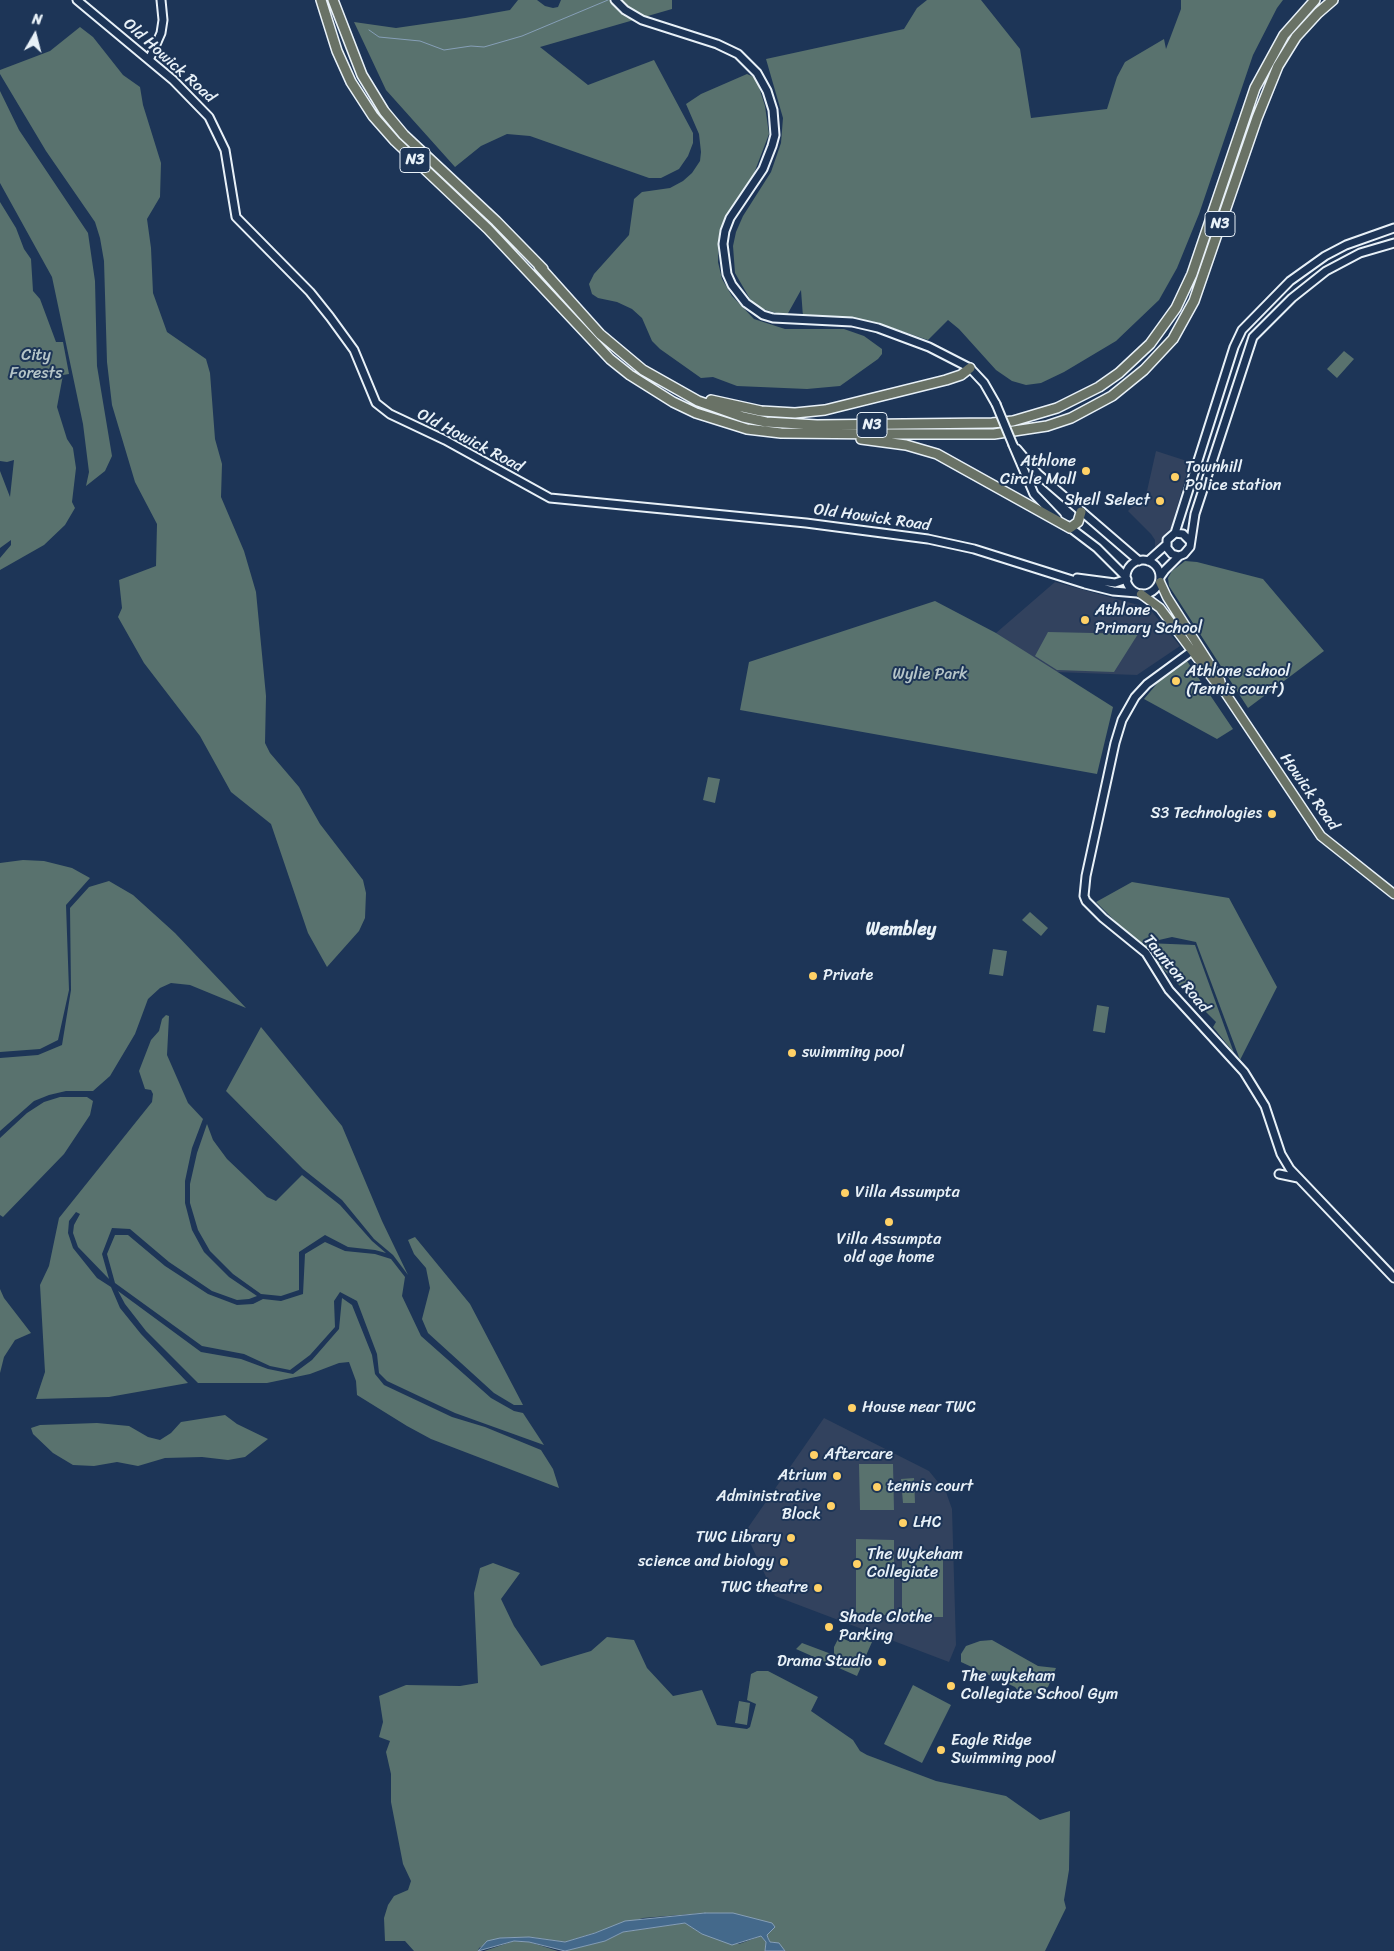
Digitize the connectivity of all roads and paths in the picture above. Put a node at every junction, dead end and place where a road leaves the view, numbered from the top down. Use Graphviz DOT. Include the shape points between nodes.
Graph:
graph roads {
  1 [pos="77,0"];
  2 [pos="161,0"];
  3 [pos="321,0"];
  4 [pos="333,0"];
  5 [pos="616,0"];
  6 [pos="1314,0"];
  7 [pos="1333,0"];
  8 [pos="149,60"];
  9 [pos="1394,228"];
  10 [pos="1394,243"];
  11 [pos="1290,281"];
  12 [pos="1282,289"];
  13 [pos="1299,292"];
  14 [pos="1292,298"];
  15 [pos="970,368"];
  16 [pos="686,393"];
  17 [pos="800,434"];
  18 [pos="1014,445"];
  19 [pos="1190,484"];
  20 [pos="1204,488"];
  21 [pos="1081,512"];
  22 [pos="1070,528"];
  23 [pos="1175,533"];
  24 [pos="1189,540"];
  25 [pos="1167,544"];
  26 [pos="1179,556"];
  27 [pos="1139,561"];
  28 [pos="1148,561"];
  29 [pos="1064,576"];
  30 [pos="1126,578"];
  31 [pos="1160,580"];
  32 [pos="1139,594"];
  33 [pos="1196,648"];
  34 [pos="1394,894"];
  35 [pos="1279,1174"];
  36 [pos="1298,1178"];
  37 [pos="1394,1278"];
  1 -- 8 [label="street, Old Howick Road"];
  2 -- 8 [label="street" via="161,33"];
  3 -- 17 [label="highway, N3" via="337,51 351,82 373,116 394,141 488,229 610,358 673,402 709,418 765,432"];
  4 -- 16 [label="highway, N3" via="362,75 384,111 404,135 496,221 631,356"];
  5 -- 15 [label="street" via="642,20 738,54 757,73 767,91 773,110 775,135 772,146 763,169 730,218 723,244 727,274 746,302 763,315 773,318 852,322 878,328 929,347"];
  6 -- 16 [label="highway, N3" via="1284,35 1255,88 1195,265 1176,308 1140,354 1099,387 1034,416 983,423 788,424 743,417"];
  7 -- 17 [label="highway, N3" via="1296,37 1271,81 1202,282 1186,319 1156,358 1129,383 1071,418 1027,431 994,434"];
  8 -- 29 [label="street, Old Howick Road" via="209,117 225,150 236,217 310,292 330,317 354,350 376,402 390,414 445,440 550,498 890,533 950,543"];
  9 -- 11 [label="street" via="1346,245"];
  10 -- 13 [label="street" via="1346,260"];
  11 -- 12 [label="street"];
  11 -- 13 [label="street"];
  12 -- 14 [label="street"];
  12 -- 19 [label="street" via="1237,339"];
  13 -- 14 [label="street"];
  14 -- 20 [label="street" via="1253,337"];
  15 -- 16 [label="highway" via="946,380 846,406 809,412 735,407"];
  15 -- 18 [label="street, bridge" via="984,383"];
  17 -- 22 [label="highway" via="884,442 937,454"];
  18 -- 21 [label="street" via="1038,474"];
  18 -- 22 [label="street" via="1034,494 1047,510"];
  19 -- 20 [label="street"];
  19 -- 23 [label="street"];
  20 -- 24 [label="street"];
  21 -- 22 [label="highway" via="1078,522"];
  21 -- 27 [label="street"];
  22 -- 30 [label="street" via="1097,548"];
  23 -- 24 [label="street" via="1183,534"];
  23 -- 25 [label="street"];
  24 -- 26 [label="street" via="1188,551"];
  25 -- 26 [label="street" via="1172,554"];
  25 -- 28 [label="street"];
  26 -- 31 [label="street"];
  27 -- 28 [label="street"];
  27 -- 30 [label="street" via="1130,567"];
  28 -- 31 [label="street" via="1157,567"];
  29 -- 30 [label="street, Old Howick Road" via="1115,583"];
  29 -- 32 [label="street, Old Howick Road" via="1106,589"];
  30 -- 32 [label="street" via="1130,588"];
  31 -- 32 [label="street" via="1155,590"];
  31 -- 33 [label="main road, Howick Road"];
  32 -- 33 [label="main road, Howick Road" via="1160,608"];
  33 -- 34 [label="main road, Howick Road" via="1321,836"];
  33 -- 36 [label="street, Taunton Road" via="1147,684 1122,720 1112,754 1084,896 1103,918 1146,953 1169,990 1244,1072 1265,1106 1281,1154"];
  35 -- 36 [label="street"];
  36 -- 37 [label="street, Taunton Road"];
}
